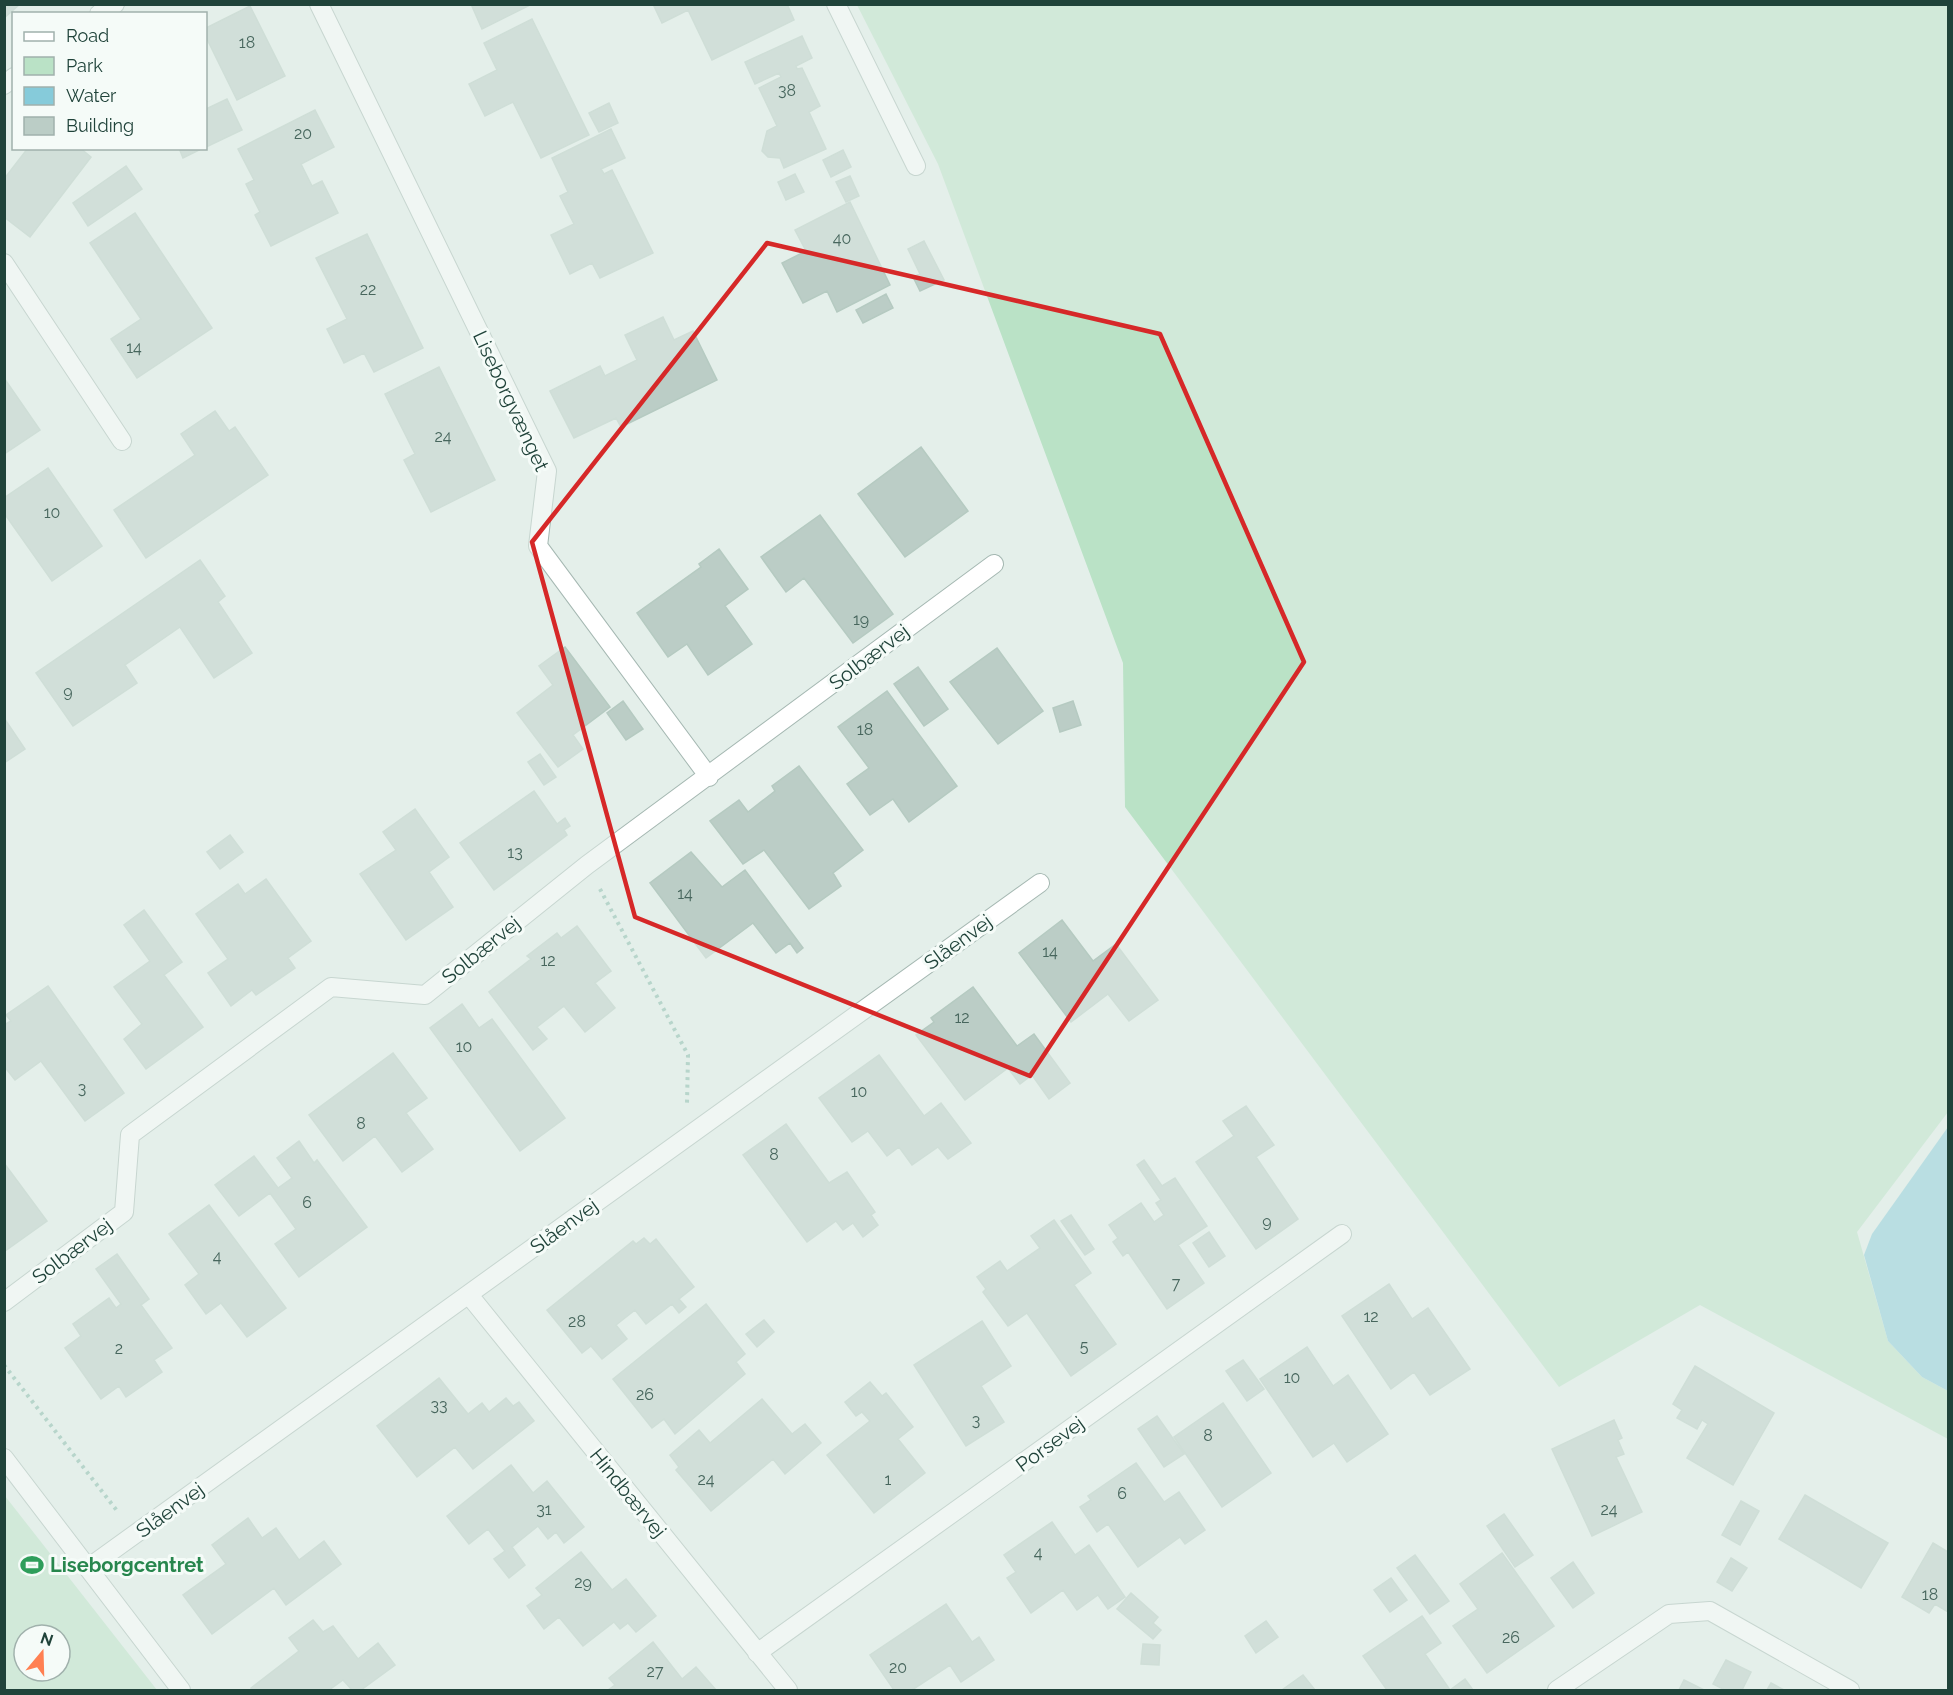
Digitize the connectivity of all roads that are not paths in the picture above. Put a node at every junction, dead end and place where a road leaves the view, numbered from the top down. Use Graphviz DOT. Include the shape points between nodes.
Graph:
graph roads {
  1 [pos="115,4"];
  2 [pos="319,4"];
  3 [pos="836,4"];
  4 [pos="102,12"];
  5 [pos="916,166"];
  6 [pos="4,263"];
  7 [pos="122,441"];
  8 [pos="994,564"];
  9 [pos="708,777"];
  10 [pos="1040,883"];
  11 [pos="1342,1234"];
  12 [pos="469,1295"];
  13 [pos="4,1302"];
  14 [pos="4,1458"];
  15 [pos="88,1568"];
  16 [pos="757,1653"];
  17 [pos="181,1690"];
  18 [pos="788,1690"];
  19 [pos="1557,1690"];
  20 [pos="1850,1690"];
  1 -- 4 [label="street"];
  2 -- 9 [label="street, Liseborgvænget" via="547,471 538,546"];
  3 -- 5 [label="street"];
  6 -- 7 [label="street"];
  8 -- 9 [label="street, Solbærvej"];
  9 -- 13 [label="street, Solbærvej" via="587,865 425,995 331,987 130,1135 124,1212"];
  10 -- 12 [label="street, Slåenvej"];
  11 -- 16 [label="street, Porsevej"];
  12 -- 15 [label="street, Slåenvej"];
  12 -- 16 [label="street, Hindbærvej"];
  14 -- 15 [label="street"];
  15 -- 17 [label="street"];
  16 -- 18 [label="street, Hindbærvej"];
  19 -- 20 [label="street" via="1669,1614 1710,1611"];
}
